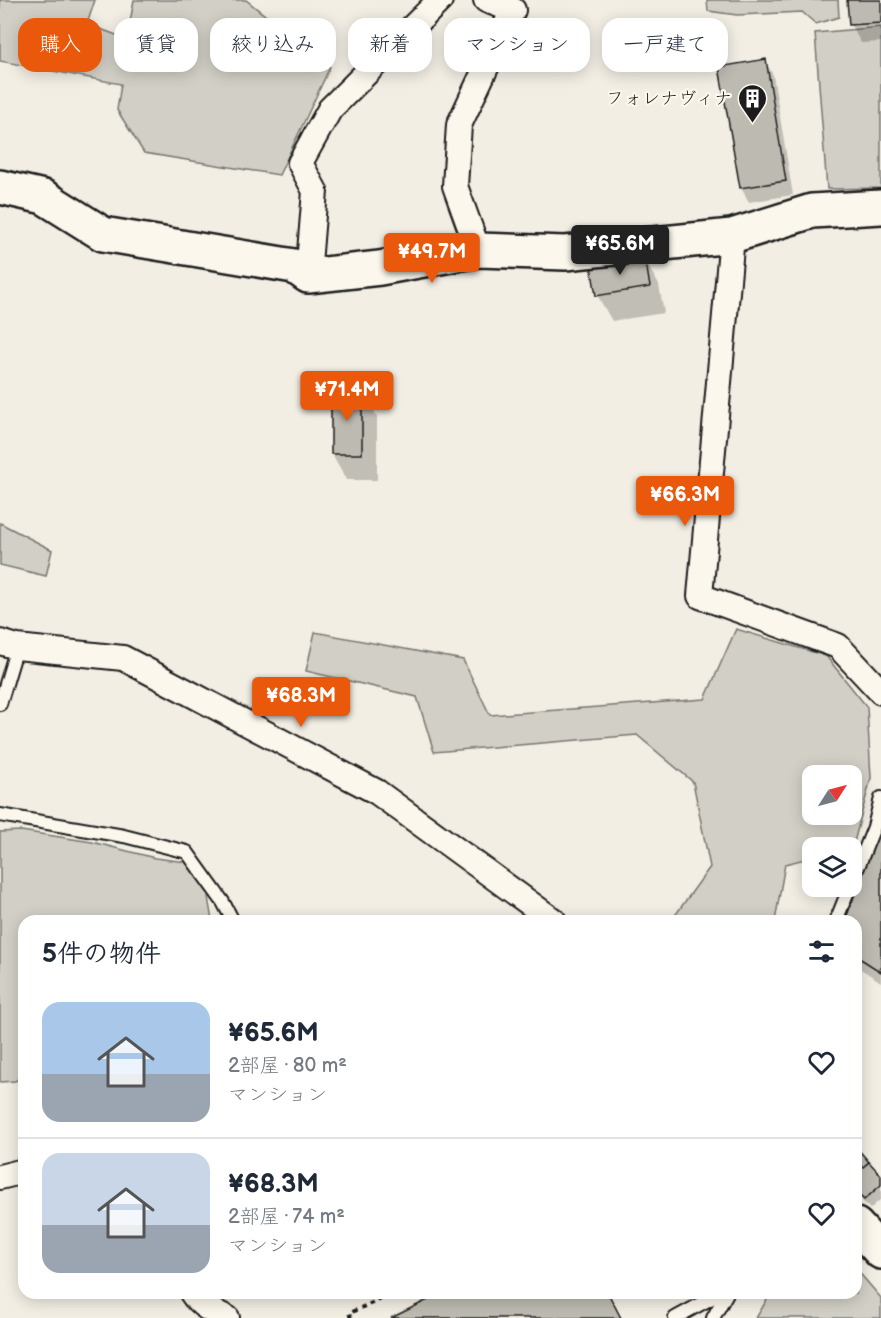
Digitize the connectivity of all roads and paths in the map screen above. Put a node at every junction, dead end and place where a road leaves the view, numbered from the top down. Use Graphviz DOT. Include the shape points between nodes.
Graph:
graph roads {
  1 [pos="440,0"];
  2 [pos="486,0"];
  3 [pos="0,187"];
  4 [pos="881,207"];
  5 [pos="732,236"];
  6 [pos="478,250"];
  7 [pos="308,276"];
  8 [pos="8,645"];
  9 [pos="881,692"];
  10 [pos="0,704"];
  11 [pos="881,798"];
  12 [pos="0,815"];
  13 [pos="862,857"];
  14 [pos="846,897"];
  15 [pos="230,915"];
  16 [pos="546,915"];
  17 [pos="838,915"];
  18 [pos="18,1172"];
  19 [pos="0,1177"];
  20 [pos="862,1231"];
  21 [pos="881,1252"];
  22 [pos="196,1299"];
  23 [pos="381,1299"];
  24 [pos="710,1299"];
  25 [pos="724,1299"];
  26 [pos="227,1318"];
  27 [pos="351,1318"];
  28 [pos="675,1318"];
  29 [pos="713,1318"];
  1 -- 7 [label="street" via="330,109 300,163 315,191"];
  2 -- 6 [label="street" via="513,10 459,125 455,186"];
  3 -- 7 [label="street" via="44,197 104,234 294,266"];
  4 -- 5 [label="street" via="812,211"];
  5 -- 6 [label="street" via="565,253"];
  5 -- 9 [label="street" via="700,596 838,646"];
  6 -- 7 [label="street"];
  8 -- 10 [label="lane"];
  8 -- 16 [label="street" via="123,658 377,792"];
  11 -- 13 [label="lane"];
  12 -- 15 [label="lane" via="124,836 187,852"];
  14 -- 17 [label="lane"];
  18 -- 19 [label="street"];
  20 -- 21 [label="street"];
  22 -- 26 [label="street"];
  23 -- 27 [label="path" via="348,1313"];
  24 -- 28 [label="lane"];
  25 -- 29 [label="lane"];
}
